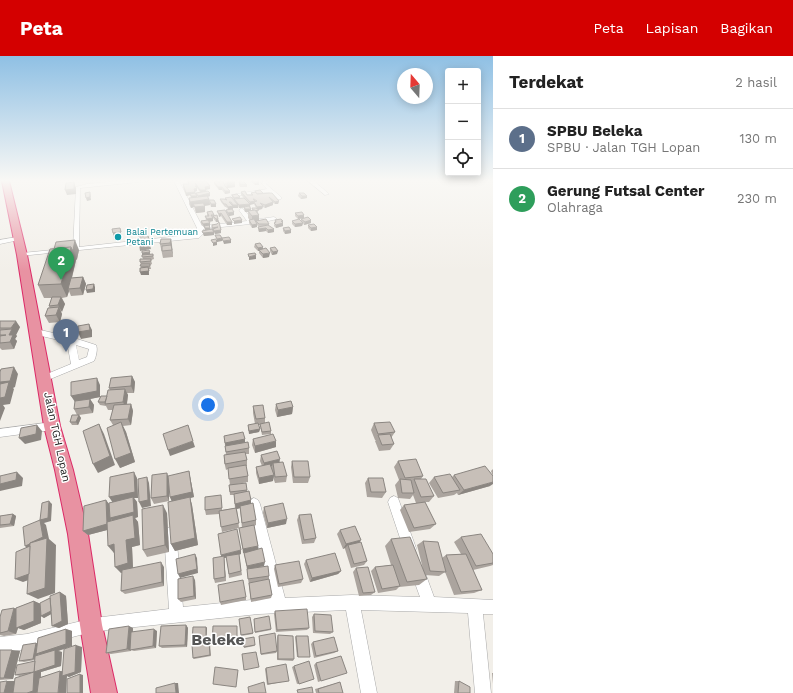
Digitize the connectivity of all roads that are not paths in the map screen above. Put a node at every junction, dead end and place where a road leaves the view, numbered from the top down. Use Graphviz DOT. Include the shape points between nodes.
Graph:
graph roads {
  1 [pos="242,210"];
  2 [pos="12,211"];
  3 [pos="78,211"];
  4 [pos="191,211"];
  5 [pos="274,219"];
  6 [pos="252,223"];
  7 [pos="200,228"];
  8 [pos="0,242"];
  9 [pos="20,247"];
  10 [pos="76,248"];
  11 [pos="36,332"];
  12 [pos="72,340"];
  13 [pos="76,365"];
  14 [pos="45,378"];
  15 [pos="52,426"];
  16 [pos="0,433"];
  17 [pos="394,502"];
  18 [pos="254,504"];
  19 [pos="169,519"];
  20 [pos="352,602"];
  21 [pos="429,603"];
  22 [pos="280,605"];
  23 [pos="475,606"];
  24 [pos="493,607"];
  25 [pos="177,615"];
  26 [pos="91,625"];
  27 [pos="0,645"];
  28 [pos="104,693"];
  29 [pos="369,693"];
  30 [pos="483,693"];
  1 -- 6 [label="street"];
  2 -- 9 [label="highway, Jalan TGH Lopan"];
  3 -- 10 [label="street"];
  4 -- 7 [label="street"];
  5 -- 6 [label="street"];
  6 -- 7 [label="street"];
  7 -- 10 [label="street" via="200,234 193,237"];
  8 -- 9 [label="street"];
  9 -- 10 [label="street"];
  9 -- 11 [label="highway, Jalan TGH Lopan"];
  11 -- 12 [label="street"];
  11 -- 14 [label="highway, Jalan TGH Lopan"];
  12 -- 13 [label="street"];
  12 -- 13 [label="street" via="93,347 91,359"];
  13 -- 14 [label="street"];
  14 -- 15 [label="highway, Jalan TGH Lopan"];
  15 -- 16 [label="street"];
  15 -- 26 [label="highway, Jalan TGH Lopan" via="78,534"];
  17 -- 21 [label="street"];
  18 -- 22 [label="street"];
  19 -- 25 [label="street"];
  20 -- 21 [label="street"];
  20 -- 22 [label="street"];
  20 -- 29 [label="street"];
  21 -- 23 [label="street"];
  22 -- 25 [label="street"];
  23 -- 24 [label="street"];
  23 -- 30 [label="street"];
  25 -- 26 [label="street"];
  26 -- 27 [label="street"];
  26 -- 28 [label="highway, Jalan TGH Lopan"];
}
